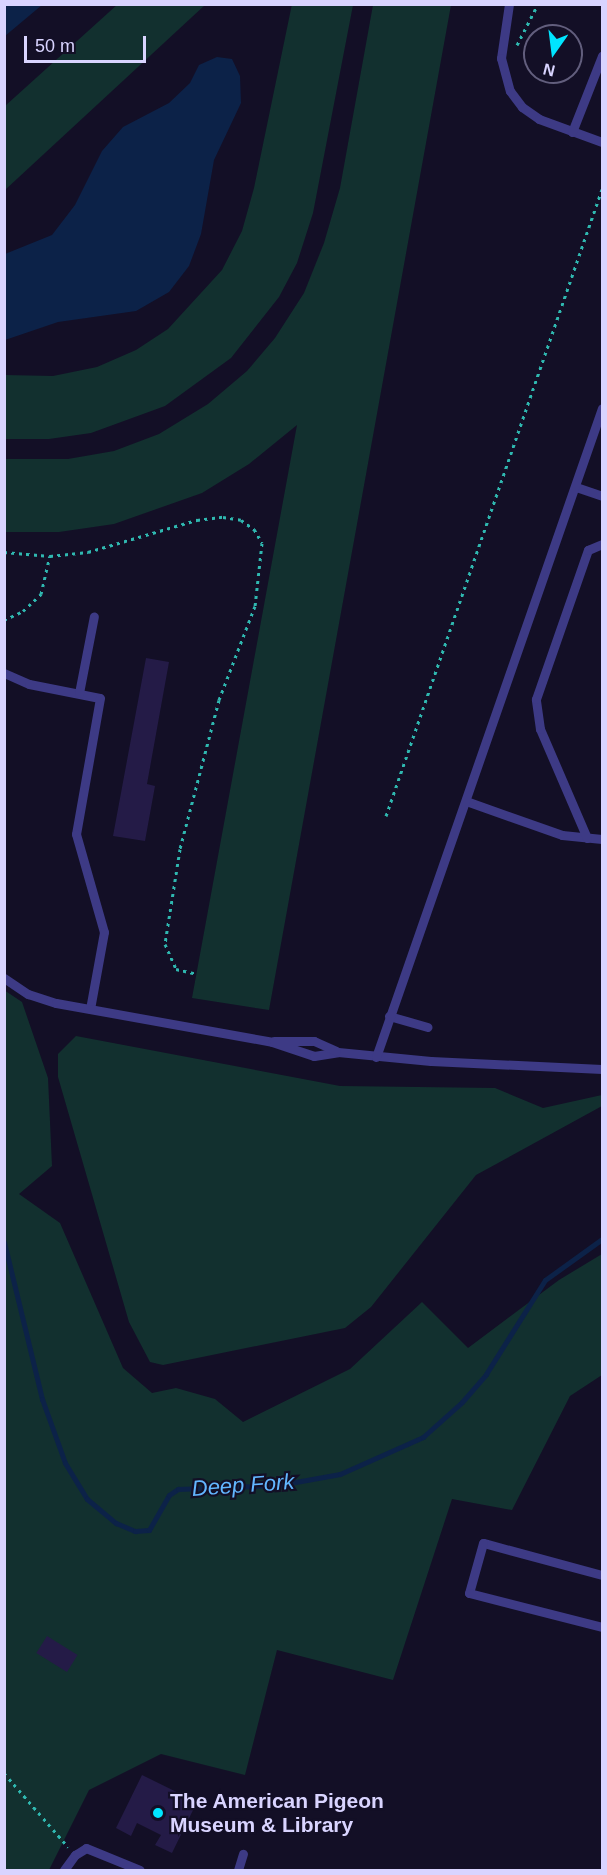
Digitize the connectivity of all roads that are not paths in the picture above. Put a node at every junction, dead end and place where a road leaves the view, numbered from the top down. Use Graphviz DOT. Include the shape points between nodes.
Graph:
graph roads {
  1 [pos="509,4"];
  2 [pos="603,56"];
  3 [pos="572,132"];
  4 [pos="603,142"];
  5 [pos="603,408"];
  6 [pos="576,487"];
  7 [pos="603,496"];
  8 [pos="603,544"];
  9 [pos="94,616"];
  10 [pos="4,674"];
  11 [pos="79,693"];
  12 [pos="466,801"];
  13 [pos="587,838"];
  14 [pos="603,839"];
  15 [pos="4,978"];
  16 [pos="90,1009"];
  17 [pos="389,1016"];
  18 [pos="427,1027"];
  19 [pos="272,1042"];
  20 [pos="338,1052"];
  21 [pos="376,1057"];
  22 [pos="603,1069"];
  23 [pos="603,1575"];
  24 [pos="603,1627"];
  25 [pos="243,1854"];
  26 [pos="64,1870"];
  27 [pos="140,1870"];
  28 [pos="238,1870"];
  1 -- 3 [label="lane" via="501,58 510,91 522,107 539,119"];
  2 -- 3 [label="lane"];
  3 -- 4 [label="lane"];
  5 -- 6 [label="lane"];
  6 -- 7 [label="lane"];
  6 -- 12 [label="lane"];
  8 -- 13 [label="lane" via="588,550 536,699 540,729"];
  9 -- 11 [label="lane"];
  10 -- 11 [label="lane" via="29,684"];
  11 -- 16 [label="lane" via="100,698 76,834 104,932"];
  12 -- 13 [label="lane" via="562,835"];
  12 -- 17 [label="lane"];
  13 -- 14 [label="lane"];
  15 -- 16 [label="lane" via="28,994"];
  16 -- 19 [label="lane"];
  17 -- 18 [label="lane"];
  17 -- 21 [label="lane"];
  19 -- 20 [label="lane" via="314,1041"];
  19 -- 20 [label="lane" via="314,1056"];
  20 -- 21 [label="lane"];
  21 -- 22 [label="lane"];
  23 -- 24 [label="lane" via="483,1543 469,1593"];
  25 -- 28 [label="lane"];
  26 -- 27 [label="lane" via="75,1854 86,1848"];
}
